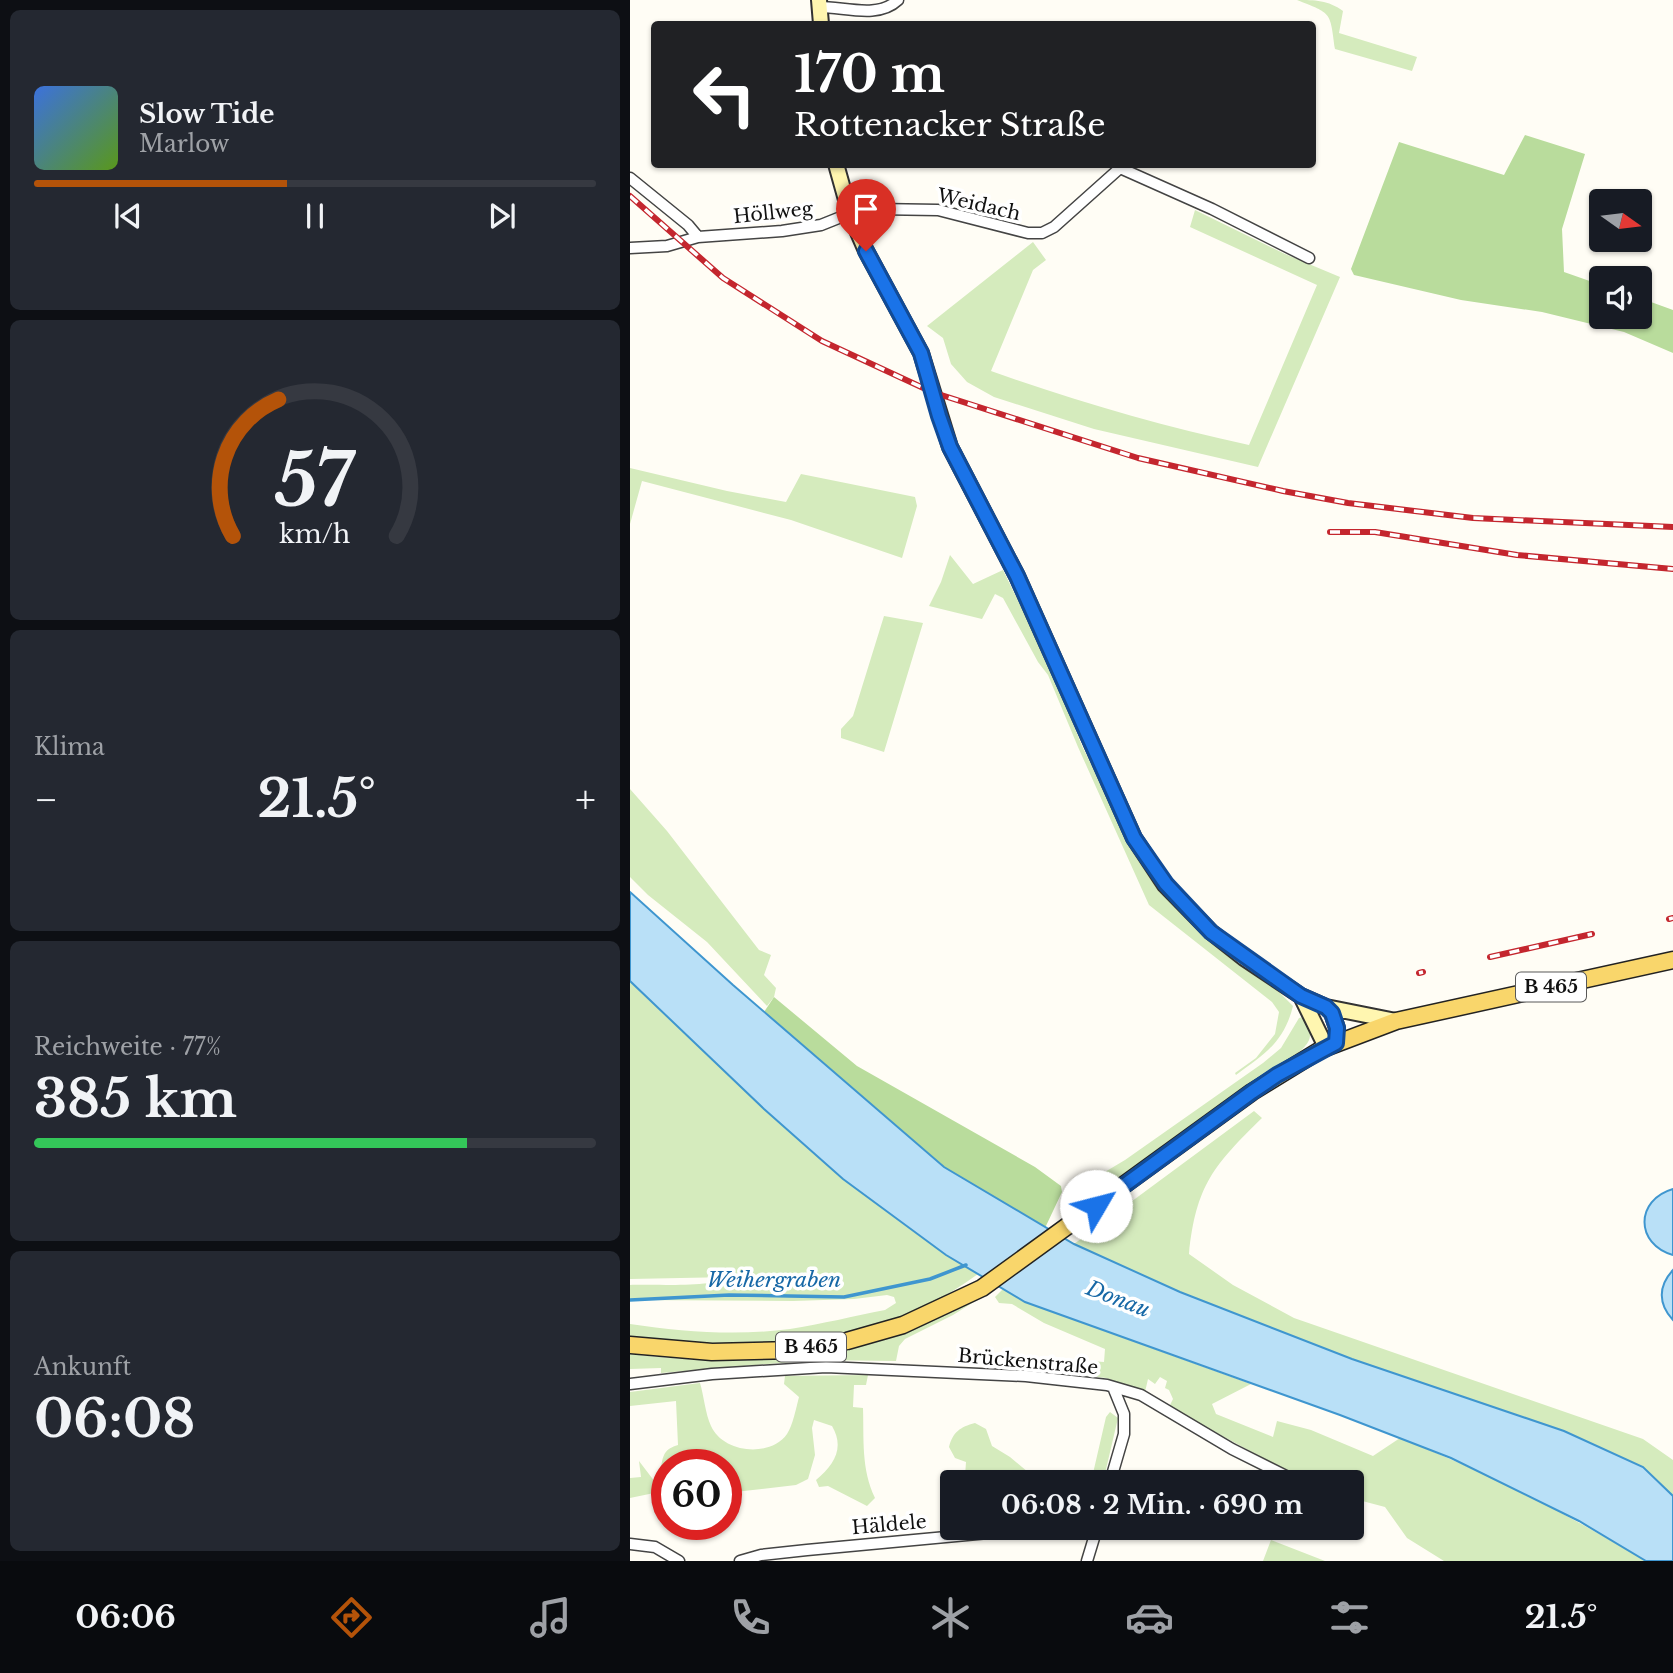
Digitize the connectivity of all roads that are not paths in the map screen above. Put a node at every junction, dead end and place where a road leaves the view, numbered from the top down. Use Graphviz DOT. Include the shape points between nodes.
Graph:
graph roads {
  1 [pos="898,0"];
  2 [pos="820,3"];
  3 [pos="821,21"];
  4 [pos="837,168"];
  5 [pos="1114,168"];
  6 [pos="1120,168"];
  7 [pos="630,177"];
  8 [pos="850,214"];
  9 [pos="698,237"];
  10 [pos="630,247"];
  11 [pos="1309,258"];
  12 [pos="1673,960"];
  13 [pos="1301,996"];
  14 [pos="1326,1007"];
  15 [pos="1396,1021"];
  16 [pos="1331,1045"];
  17 [pos="630,1345"];
  18 [pos="630,1384"];
  19 [pos="1113,1387"];
  20 [pos="1114,1470"];
  21 [pos="1274,1470"];
  22 [pos="940,1537"];
  23 [pos="1092,1540"];
  24 [pos="630,1544"];
  25 [pos="678,1561"];
  26 [pos="740,1561"];
  27 [pos="1087,1561"];
  1 -- 2 [label="street" via="878,11"];
  2 -- 3 [label="main road"];
  4 -- 8 [label="main road"];
  5 -- 8 [label="street, Weidach" via="1054,227 1042,233 939,210 861,209"];
  6 -- 11 [label="street, Weidach"];
  7 -- 9 [label="street"];
  8 -- 9 [label="street, Höllweg" via="821,225 782,231"];
  8 -- 13 [label="main road" via="921,353 950,447 1017,576 1134,838 1166,884 1211,932"];
  9 -- 10 [label="street, Höllweg" via="667,246"];
  12 -- 15 [label="main road, B 465"];
  13 -- 14 [label="main road"];
  13 -- 16 [label="main road"];
  14 -- 15 [label="main road"];
  14 -- 16 [label="main road" via="1337,1028"];
  15 -- 16 [label="main road, B 465"];
  16 -- 17 [label="main road, B 465" via="1252,1092 982,1288 903,1325 795,1350 712,1352"];
  18 -- 19 [label="street, Brückenstraße" via="826,1367 1026,1376"];
  19 -- 20 [label="street" via="1124,1414 1124,1434"];
  19 -- 21 [label="street, Brückenstraße" via="1141,1395"];
  22 -- 26 [label="street, Häldele"];
  23 -- 27 [label="street"];
  24 -- 25 [label="street" via="655,1547"];
}
